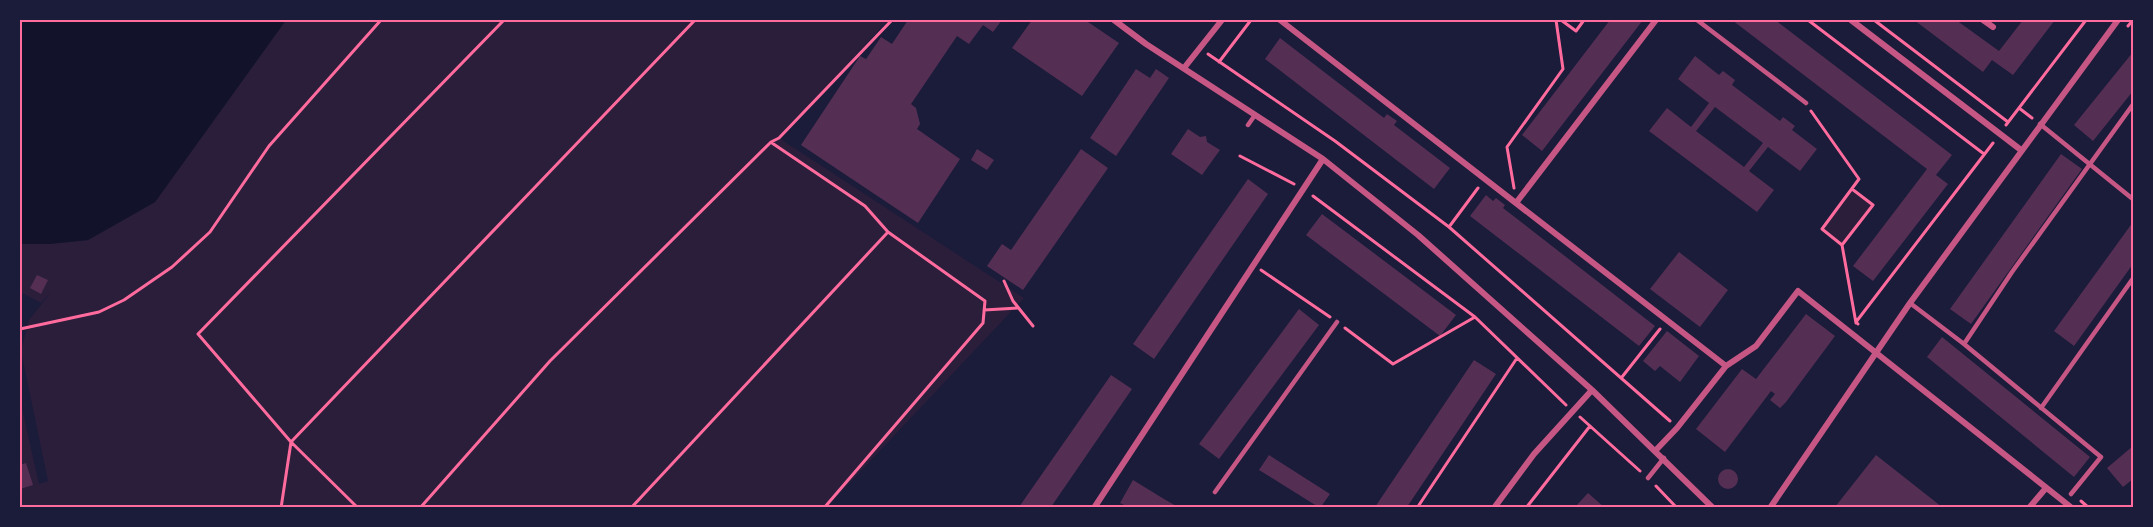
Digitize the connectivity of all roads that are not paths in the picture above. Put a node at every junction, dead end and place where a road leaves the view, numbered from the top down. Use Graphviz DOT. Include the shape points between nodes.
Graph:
graph roads {
  1 [pos="1114,20"];
  2 [pos="1221,20"];
  3 [pos="1280,20"];
  4 [pos="1656,20"];
  5 [pos="1697,20"];
  6 [pos="1851,20"];
  7 [pos="1983,20"];
  8 [pos="2118,20"];
  9 [pos="1993,27"];
  10 [pos="1184,68"];
  11 [pos="1806,103"];
  12 [pos="2133,103"];
  13 [pos="1255,115"];
  14 [pos="2040,124"];
  15 [pos="1248,125"];
  16 [pos="2021,150"];
  17 [pos="1323,159"];
  18 [pos="2090,163"];
  19 [pos="2133,200"];
  20 [pos="1516,202"];
  21 [pos="2133,277"];
  22 [pos="1910,303"];
  23 [pos="1337,322"];
  24 [pos="1964,344"];
  25 [pos="1875,351"];
  26 [pos="1726,366"];
  27 [pos="1592,390"];
  28 [pos="2041,408"];
  29 [pos="1656,450"];
  30 [pos="1664,458"];
  31 [pos="1648,478"];
  32 [pos="2046,488"];
  33 [pos="1215,492"];
  34 [pos="2070,494"];
  35 [pos="1094,507"];
  36 [pos="1494,507"];
  37 [pos="1713,507"];
  38 [pos="1770,507"];
  39 [pos="2029,507"];
  40 [pos="2072,507"];
  1 -- 10 [label="street"];
  2 -- 10 [label="street"];
  3 -- 20 [label="street"];
  4 -- 20 [label="street"];
  5 -- 11 [label="lane"];
  6 -- 16 [label="street"];
  7 -- 9 [label="street"];
  8 -- 14 [label="street"];
  10 -- 13 [label="street"];
  12 -- 18 [label="lane"];
  13 -- 15 [label="lane"];
  13 -- 17 [label="street"];
  14 -- 16 [label="street"];
  14 -- 18 [label="lane"];
  16 -- 22 [label="street"];
  17 -- 27 [label="street" via="1418,235"];
  17 -- 35 [label="street"];
  18 -- 19 [label="lane"];
  18 -- 24 [label="lane"];
  20 -- 26 [label="street"];
  21 -- 28 [label="lane"];
  22 -- 24 [label="lane"];
  22 -- 25 [label="street"];
  23 -- 33 [label="lane"];
  24 -- 28 [label="lane"];
  25 -- 26 [label="street" via="1798,291 1756,346"];
  25 -- 32 [label="street"];
  25 -- 38 [label="street"];
  26 -- 29 [label="street"];
  27 -- 29 [label="street"];
  27 -- 36 [label="street" via="1534,454"];
  28 -- 34 [label="lane" via="2101,457"];
  29 -- 30 [label="street"];
  30 -- 31 [label="lane"];
  30 -- 37 [label="street"];
  32 -- 39 [label="street"];
  32 -- 40 [label="street"];
}
